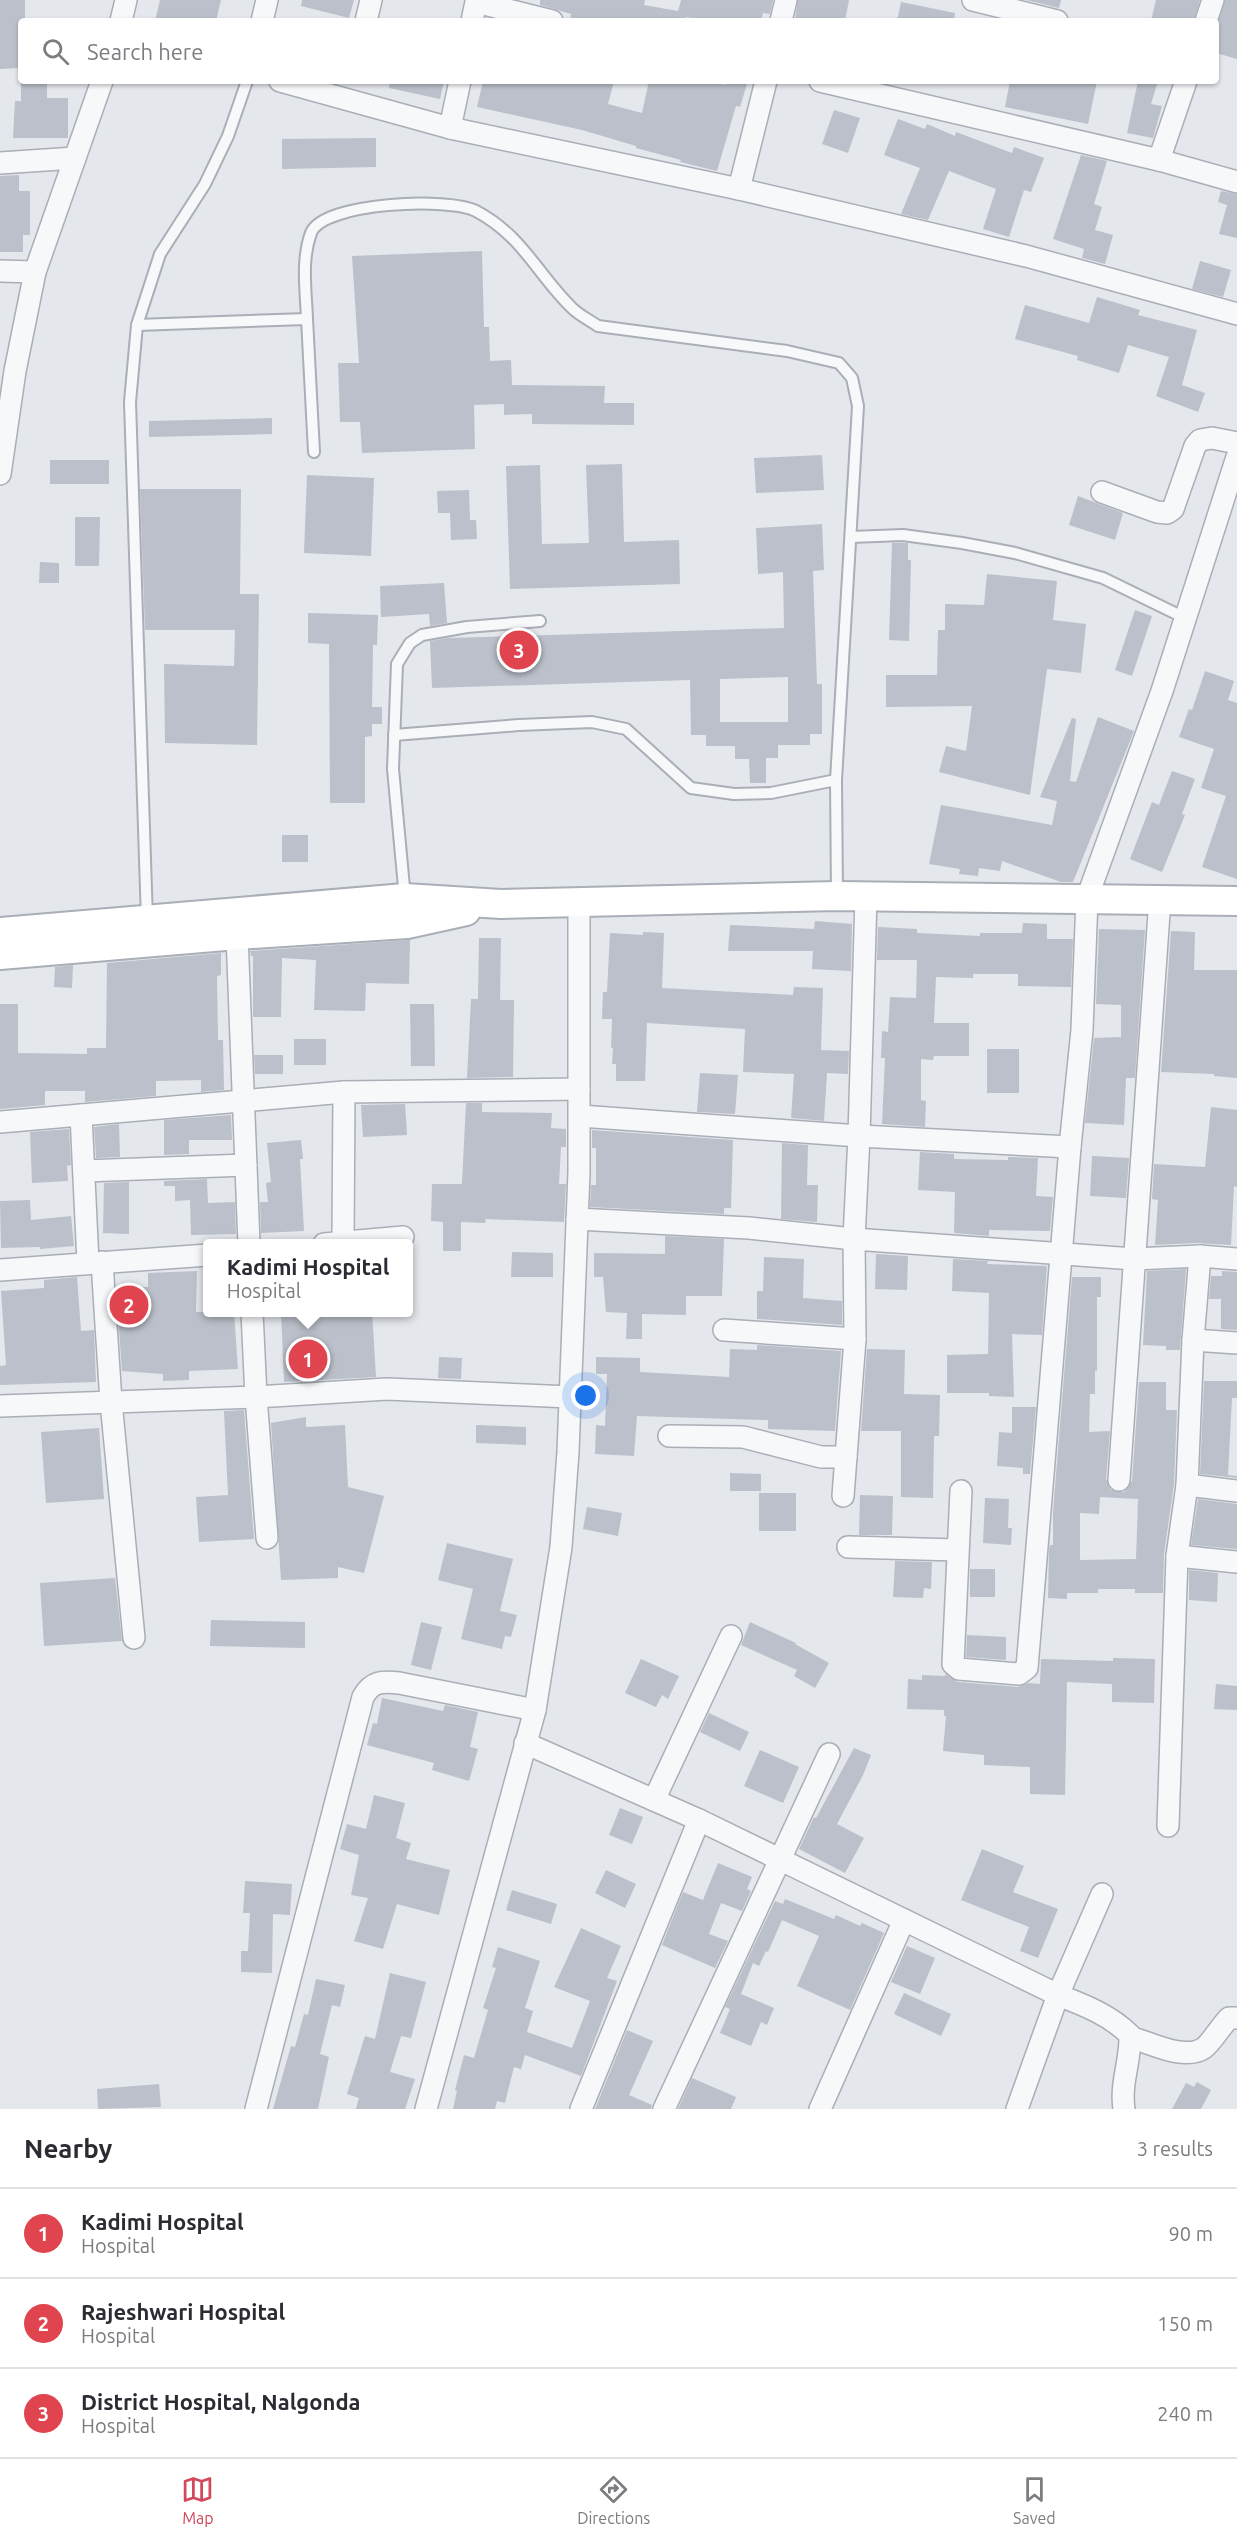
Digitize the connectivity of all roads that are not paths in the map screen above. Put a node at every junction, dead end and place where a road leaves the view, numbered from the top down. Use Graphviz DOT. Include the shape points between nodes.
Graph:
graph roads {
  1 [pos="126,0"];
  2 [pos="267,0"];
  3 [pos="371,0"];
  4 [pos="786,0"];
  5 [pos="973,0"];
  6 [pos="1213,0"];
  7 [pos="122,18"];
  8 [pos="263,18"];
  9 [pos="367,18"];
  10 [pos="473,18"];
  11 [pos="540,18"];
  12 [pos="782,18"];
  13 [pos="1045,18"];
  14 [pos="1207,18"];
  15 [pos="101,84"];
  16 [pos="246,84"];
  17 [pos="303,84"];
  18 [pos="459,84"];
  19 [pos="765,84"];
  20 [pos="833,84"];
  21 [pos="1185,84"];
  22 [pos="348,90"];
  23 [pos="450,128"];
  24 [pos="75,159"];
  25 [pos="1159,159"];
  26 [pos="0,163"];
  27 [pos="1237,182"];
  28 [pos="739,189"];
  29 [pos="0,271"];
  30 [pos="35,272"];
  31 [pos="1237,314"];
  32 [pos="307,319"];
  33 [pos="137,325"];
  34 [pos="1237,443"];
  35 [pos="314,452"];
  36 [pos="1236,463"];
  37 [pos="0,474"];
  38 [pos="1102,492"];
  39 [pos="851,537"];
  40 [pos="1185,618"];
  41 [pos="540,621"];
  42 [pos="394,735"];
  43 [pos="836,780"];
  44 [pos="837,896"];
  45 [pos="866,897"];
  46 [pos="405,898"];
  47 [pos="1087,898"];
  48 [pos="1235,898"];
  49 [pos="1160,899"];
  50 [pos="579,901"];
  51 [pos="501,904"];
  52 [pos="147,920"];
  53 [pos="0,932"];
  54 [pos="237,935"];
  55 [pos="0,955"];
  56 [pos="579,1089"];
  57 [pos="344,1092"];
  58 [pos="243,1101"];
  59 [pos="81,1114"];
  60 [pos="580,1116"];
  61 [pos="0,1122"];
  62 [pos="859,1136"];
  63 [pos="1070,1147"];
  64 [pos="246,1165"];
  65 [pos="84,1171"];
  66 [pos="577,1219"];
  67 [pos="403,1237"];
  68 [pos="249,1239"];
  69 [pos="334,1239"];
  70 [pos="375,1239"];
  71 [pos="854,1239"];
  72 [pos="1061,1254"];
  73 [pos="203,1255"];
  74 [pos="1200,1256"];
  75 [pos="1134,1259"];
  76 [pos="1237,1259"];
  77 [pos="95,1262"];
  78 [pos="0,1270"];
  79 [pos="252,1317"];
  80 [pos="724,1330"];
  81 [pos="855,1340"];
  82 [pos="1193,1340"];
  83 [pos="1237,1343"];
  84 [pos="256,1397"];
  85 [pos="570,1397"];
  86 [pos="111,1402"];
  87 [pos="0,1406"];
  88 [pos="669,1436"];
  89 [pos="846,1457"];
  90 [pos="1119,1480"];
  91 [pos="1187,1485"];
  92 [pos="961,1491"];
  93 [pos="1237,1491"];
  94 [pos="843,1496"];
  95 [pos="267,1538"];
  96 [pos="848,1547"];
  97 [pos="957,1551"];
  98 [pos="1177,1556"];
  99 [pos="1237,1562"];
  100 [pos="731,1636"];
  101 [pos="134,1638"];
  102 [pos="535,1710"];
  103 [pos="525,1743"];
  104 [pos="829,1754"];
  105 [pos="654,1800"];
  106 [pos="699,1820"];
  107 [pos="1168,1826"];
  108 [pos="778,1860"];
  109 [pos="1102,1894"];
  110 [pos="904,1920"];
  111 [pos="1058,1995"];
  112 [pos="1237,2018"];
  113 [pos="1130,2037"];
  114 [pos="256,2109"];
  115 [pos="426,2109"];
  116 [pos="581,2109"];
  117 [pos="664,2109"];
  118 [pos="820,2109"];
  119 [pos="1017,2109"];
  120 [pos="1124,2109"];
  1 -- 7 [label="street"];
  2 -- 8 [label="street"];
  3 -- 9 [label="street"];
  4 -- 12 [label="street"];
  5 -- 13 [label="street"];
  6 -- 14 [label="street"];
  10 -- 11 [label="street" via="476,2"];
  15 -- 24 [label="street"];
  16 -- 33 [label="lane" via="228,136 205,184 160,254"];
  17 -- 22 [label="street"];
  18 -- 23 [label="street"];
  19 -- 28 [label="street"];
  20 -- 25 [label="street"];
  21 -- 25 [label="street"];
  22 -- 23 [label="street"];
  23 -- 28 [label="street"];
  24 -- 26 [label="street"];
  24 -- 30 [label="street"];
  25 -- 27 [label="street"];
  28 -- 31 [label="street" via="1026,256"];
  29 -- 30 [label="street"];
  30 -- 37 [label="street"];
  32 -- 33 [label="lane"];
  32 -- 35 [label="lane"];
  32 -- 39 [label="lane" via="304,267 312,231 329,217 367,208 435,203 475,211 513,237 572,309 598,326 787,351 839,363 852,378 858,406"];
  33 -- 52 [label="lane" via="130,402"];
  34 -- 38 [label="street" via="1200,440 1173,509 1167,513"];
  36 -- 40 [label="street"];
  39 -- 40 [label="lane" via="903,535 1015,553 1102,578"];
  39 -- 43 [label="lane"];
  40 -- 47 [label="street"];
  41 -- 42 [label="lane" via="443,630 422,635 410,643 397,664"];
  42 -- 43 [label="lane" via="592,723 626,729 691,788 734,794 771,793"];
  42 -- 46 [label="lane" via="393,769"];
  43 -- 44 [label="lane"];
  44 -- 45 [label="street"];
  44 -- 50 [label="street"];
  45 -- 47 [label="street"];
  45 -- 62 [label="street"];
  46 -- 51 [label="street"];
  46 -- 52 [label="street"];
  47 -- 49 [label="street"];
  47 -- 63 [label="street" via="1082,1030"];
  48 -- 49 [label="street"];
  49 -- 75 [label="street"];
  50 -- 51 [label="street"];
  50 -- 56 [label="street"];
  51 -- 54 [label="street" via="407,924"];
  52 -- 53 [label="street"];
  54 -- 55 [label="street"];
  54 -- 58 [label="street"];
  56 -- 57 [label="street"];
  56 -- 60 [label="street"];
  57 -- 58 [label="street"];
  57 -- 69 [label="street"];
  58 -- 59 [label="street"];
  58 -- 64 [label="street"];
  59 -- 61 [label="street"];
  59 -- 65 [label="street"];
  60 -- 62 [label="street"];
  60 -- 66 [label="street"];
  62 -- 63 [label="street"];
  62 -- 71 [label="street"];
  63 -- 72 [label="street"];
  64 -- 65 [label="street"];
  64 -- 68 [label="street"];
  65 -- 77 [label="street"];
  66 -- 71 [label="street" via="749,1228"];
  66 -- 85 [label="street"];
  67 -- 70 [label="street"];
  71 -- 72 [label="street"];
  71 -- 81 [label="street"];
  72 -- 75 [label="street"];
  72 -- 97 [label="street" via="1024,1672 959,1669 953,1664"];
  73 -- 77 [label="street"];
  74 -- 75 [label="street"];
  74 -- 76 [label="street"];
  74 -- 82 [label="street"];
  75 -- 90 [label="street"];
  77 -- 78 [label="street"];
  77 -- 86 [label="street"];
  79 -- 84 [label="street"];
  80 -- 81 [label="street"];
  81 -- 89 [label="street"];
  82 -- 83 [label="street"];
  82 -- 91 [label="street"];
  84 -- 85 [label="street" via="387,1389"];
  84 -- 86 [label="street"];
  84 -- 95 [label="street"];
  85 -- 102 [label="street" via="561,1547"];
  86 -- 87 [label="street"];
  86 -- 101 [label="street"];
  88 -- 89 [label="street" via="743,1437 821,1457"];
  89 -- 94 [label="street"];
  91 -- 93 [label="street"];
  91 -- 98 [label="street"];
  92 -- 97 [label="street"];
  96 -- 97 [label="street"];
  98 -- 99 [label="street"];
  98 -- 107 [label="street"];
  100 -- 105 [label="street"];
  102 -- 103 [label="street"];
  102 -- 114 [label="street" via="399,1683 376,1682 369,1687 363,1696"];
  103 -- 105 [label="street"];
  103 -- 115 [label="street"];
  104 -- 108 [label="street"];
  105 -- 106 [label="street"];
  106 -- 108 [label="street"];
  106 -- 116 [label="street"];
  108 -- 110 [label="street"];
  108 -- 117 [label="street"];
  109 -- 111 [label="street"];
  110 -- 111 [label="street"];
  110 -- 118 [label="street"];
  111 -- 113 [label="street" via="1090,2007 1121,2026"];
  111 -- 119 [label="street"];
  112 -- 113 [label="street" via="1229,2018 1206,2047 1193,2052 1180,2052"];
  113 -- 120 [label="street"];
}
